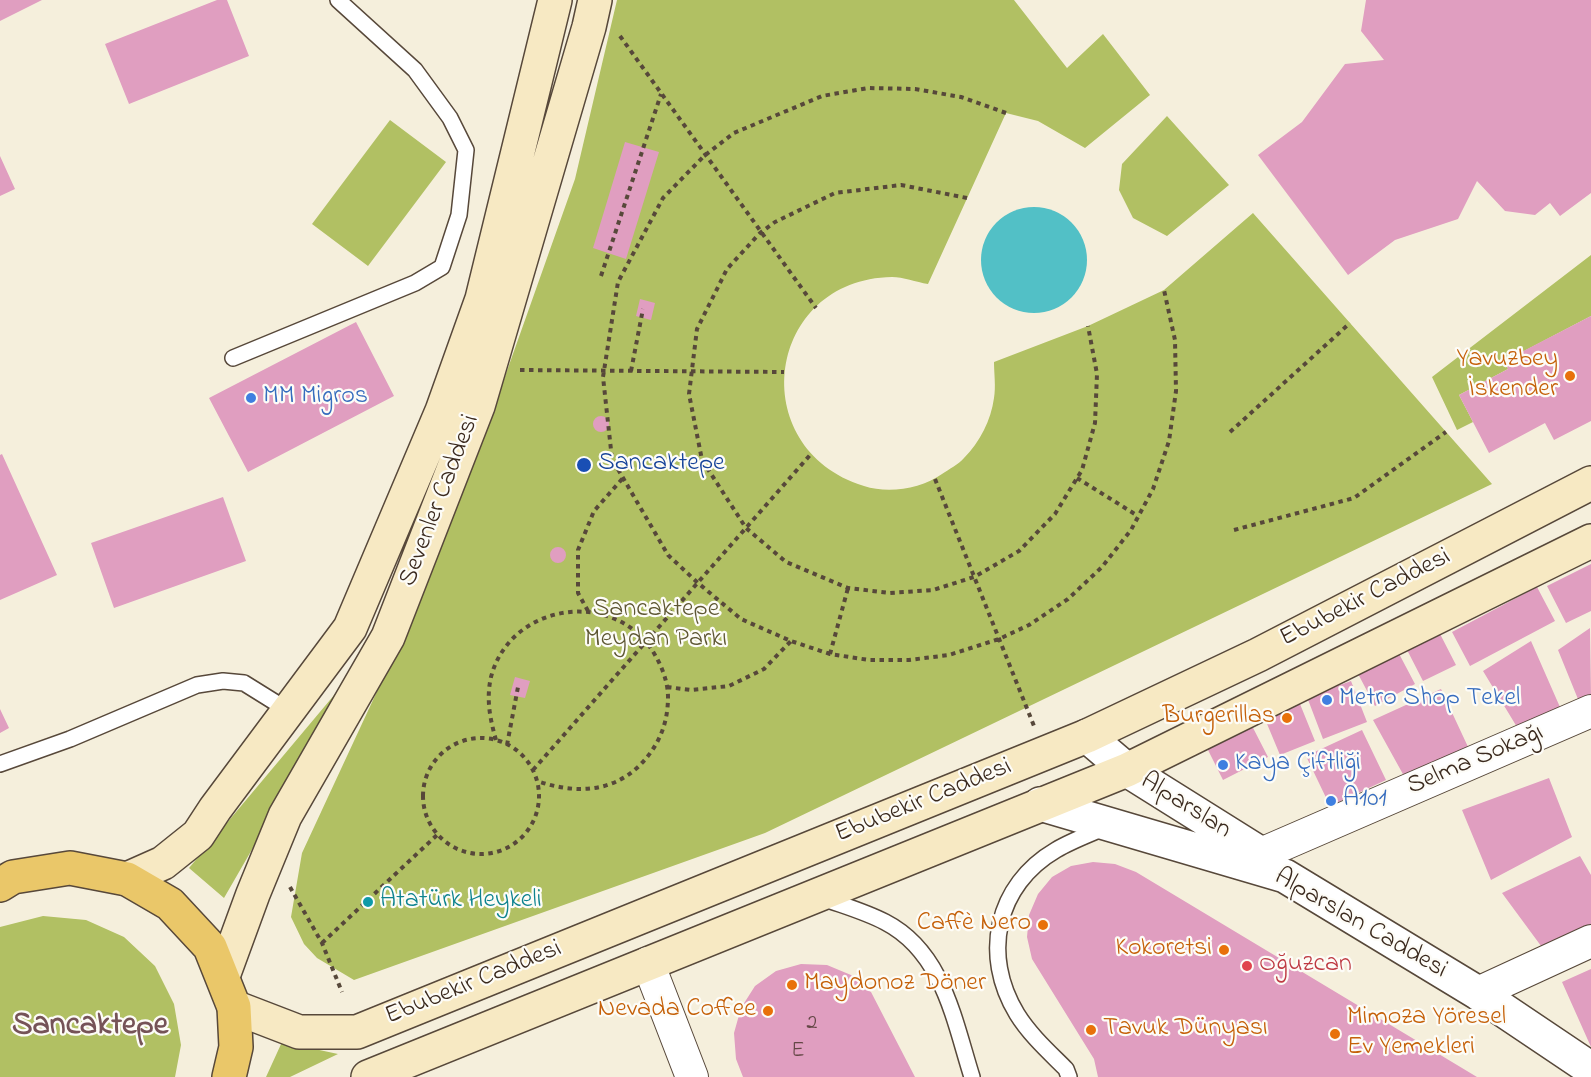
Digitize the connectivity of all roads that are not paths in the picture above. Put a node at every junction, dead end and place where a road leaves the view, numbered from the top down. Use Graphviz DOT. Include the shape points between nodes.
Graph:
graph roads {
  1 [pos="338,0"];
  2 [pos="555,0"];
  3 [pos="592,14"];
  4 [pos="232,358"];
  5 [pos="1591,483"];
  6 [pos="1591,541"];
  7 [pos="289,711"];
  8 [pos="1591,711"];
  9 [pos="1087,736"];
  10 [pos="0,764"];
  11 [pos="1127,770"];
  12 [pos="1040,804"];
  13 [pos="1111,825"];
  14 [pos="1261,854"];
  15 [pos="1285,876"];
  16 [pos="127,879"];
  17 [pos="0,885"];
  18 [pos="814,895"];
  19 [pos="1591,941"];
  20 [pos="648,963"];
  21 [pos="223,976"];
  22 [pos="1478,993"];
  23 [pos="234,1007"];
  24 [pos="1591,1069"];
  25 [pos="229,1077"];
  26 [pos="368,1077"];
  27 [pos="692,1077"];
  28 [pos="972,1077"];
  29 [pos="1069,1077"];
  1 -- 4 [label="lane" via="415,70 450,117 466,150 459,214 442,267 415,284"];
  2 -- 7 [label="main road, Sevenler Caddesi" via="482,299 442,411 350,628"];
  3 -- 21 [label="main road, Sevenler Caddesi" via="478,406 388,637 285,816"];
  5 -- 9 [label="main road, Ebubekir Caddesi" via="1258,655"];
  6 -- 11 [label="main road, Ebubekir Caddesi"];
  7 -- 10 [label="lane" via="244,683 197,685"];
  7 -- 16 [label="main road, Sevenler Caddesi" via="198,835 163,863"];
  8 -- 14 [label="street, Selma Sokağı"];
  9 -- 11 [label="street, Alparslan"];
  9 -- 23 [label="main road, Ebubekir Caddesi" via="357,1032 299,1032"];
  11 -- 12 [label="main road, Ebubekir Caddesi"];
  11 -- 14 [label="street, Alparslan"];
  12 -- 13 [label="street, Alparslan Caddesi"];
  12 -- 18 [label="main road, Ebubekir Caddesi"];
  13 -- 15 [label="street, Alparslan Caddesi"];
  13 -- 29 [label="lane" via="1056,849 1038,862 1009,897 1000,918 998,957 1008,995 1026,1028"];
  14 -- 15 [label="street, Alparslan"];
  15 -- 22 [label="street, Alparslan Caddesi"];
  16 -- 17 [label="main road" via="70,868 13,878"];
  16 -- 21 [label="main road" via="181,914 210,947"];
  18 -- 20 [label="main road, Ebubekir Caddesi"];
  18 -- 28 [label="lane" via="885,922 928,958 940,978"];
  19 -- 22 [label="street"];
  20 -- 26 [label="main road, Ebubekir Caddesi"];
  20 -- 27 [label="street"];
  21 -- 23 [label="main road"];
  22 -- 24 [label="street, Alparslan Caddesi"];
  23 -- 25 [label="main road" via="236,1047"];
}
